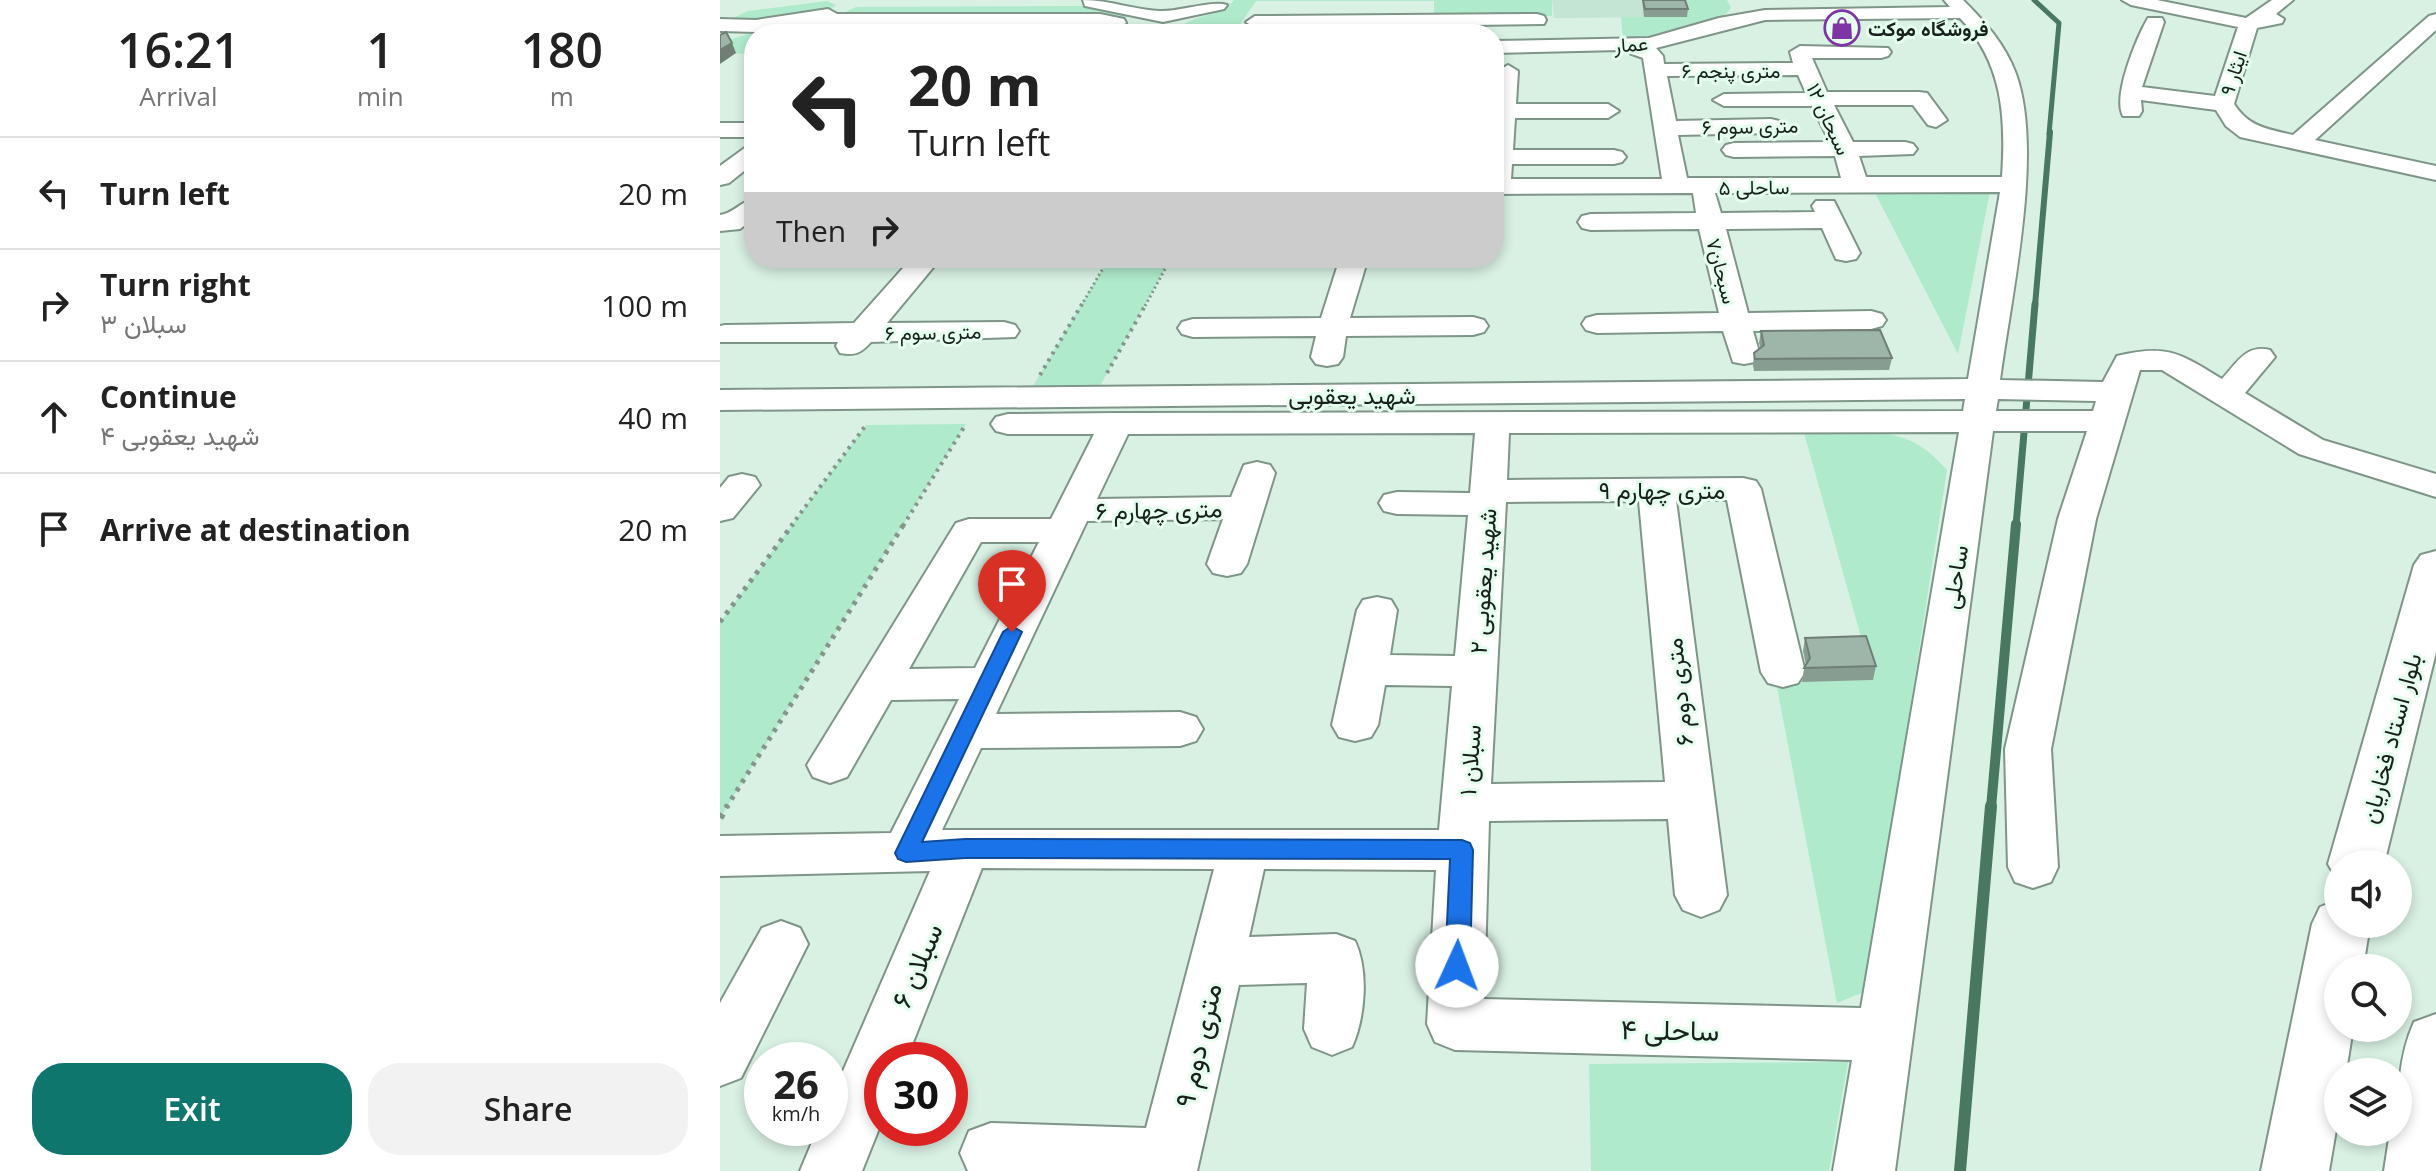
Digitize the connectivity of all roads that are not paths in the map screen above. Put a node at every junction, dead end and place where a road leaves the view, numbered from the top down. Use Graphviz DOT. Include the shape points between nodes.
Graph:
graph roads {
  1 [pos="1733,0"];
  2 [pos="2131,0"];
  3 [pos="2206,0"];
  4 [pos="842,1"];
  5 [pos="1096,1"];
  6 [pos="1220,2"];
  7 [pos="2292,4"];
  8 [pos="1835,7"];
  9 [pos="747,8"];
  10 [pos="1966,8"];
  11 [pos="2190,12"];
  12 [pos="720,17"];
  13 [pos="803,19"];
  14 [pos="1743,19"];
  15 [pos="1553,20"];
  16 [pos="2436,20"];
  17 [pos="1255,22"];
  18 [pos="2155,22"];
  19 [pos="776,23"];
  20 [pos="1168,23"];
  21 [pos="768,24"];
  22 [pos="772,24"];
  23 [pos="1112,24"];
  24 [pos="1132,24"];
  25 [pos="1295,24"];
  26 [pos="1464,24"];
  27 [pos="2249,24"];
  28 [pos="720,25"];
  29 [pos="744,27"];
  30 [pos="744,32"];
  31 [pos="720,38"];
  32 [pos="1750,38"];
  33 [pos="1627,46"];
  34 [pos="1504,47"];
  35 [pos="1709,48"];
  36 [pos="1881,53"];
  37 [pos="1802,61"];
  38 [pos="1656,70"];
  39 [pos="1504,71"];
  40 [pos="1536,71"];
  41 [pos="1822,99"];
  42 [pos="1723,100"];
  43 [pos="1504,111"];
  44 [pos="1608,111"];
  45 [pos="2228,112"];
  46 [pos="1936,120"];
  47 [pos="1833,124"];
  48 [pos="1667,128"];
  49 [pos="720,130"];
  50 [pos="744,130"];
  51 [pos="2298,143"];
  52 [pos="1845,149"];
  53 [pos="1905,149"];
  54 [pos="1734,150"];
  55 [pos="1504,157"];
  56 [pos="1614,157"];
  57 [pos="743,158"];
  58 [pos="2436,173"];
  59 [pos="720,178"];
  60 [pos="2014,184"];
  61 [pos="1856,186"];
  62 [pos="1504,187"];
  63 [pos="1690,187"];
  64 [pos="744,213"];
  65 [pos="1709,221"];
  66 [pos="720,223"];
  67 [pos="1591,226"];
  68 [pos="1846,253"];
  69 [pos="918,268"];
  70 [pos="1351,268"];
  71 [pos="1598,292"];
  72 [pos="1476,293"];
  73 [pos="1206,296"];
  74 [pos="759,301"];
  75 [pos="1870,317"];
  76 [pos="1735,322"];
  77 [pos="1333,326"];
  78 [pos="1004,331"];
  79 [pos="723,336"];
  80 [pos="854,342"];
  81 [pos="1744,355"];
  82 [pos="1327,357"];
  83 [pos="2259,357"];
  84 [pos="2225,396"];
  85 [pos="720,400"];
  86 [pos="1981,405"];
  87 [pos="2112,406"];
  88 [pos="1106,409"];
  89 [pos="1493,422"];
  90 [pos="720,426"];
  91 [pos="1257,473"];
  92 [pos="2436,486"];
  93 [pos="1656,489"];
  94 [pos="1488,497"];
  95 [pos="1396,505"];
  96 [pos="1244,508"];
  97 [pos="1068,520"];
  98 [pos="1227,564"];
  99 [pos="2436,565"];
  100 [pos="1377,610"];
  101 [pos="1366,670"];
  102 [pos="1476,671"];
  103 [pos="1783,672"];
  104 [pos="987,683"];
  105 [pos="876,685"];
  106 [pos="1355,725"];
  107 [pos="1180,729"];
  108 [pos="966,731"];
  109 [pos="830,765"];
  110 [pos="1690,800"];
  111 [pos="1464,826"];
  112 [pos="965,848"];
  113 [pos="1244,849"];
  114 [pos="2360,850"];
  115 [pos="906,853"];
  116 [pos="720,856"];
  117 [pos="2033,867"];
  118 [pos="1701,895"];
  119 [pos="2338,938"];
  120 [pos="1222,940"];
  121 [pos="781,944"];
  122 [pos="1455,1024"];
  123 [pos="1332,1029"];
  124 [pos="728,1031"];
  125 [pos="1884,1035"];
  126 [pos="2436,1043"];
  127 [pos="991,1153"];
  128 [pos="1168,1165"];
  129 [pos="831,1171"];
  130 [pos="1864,1171"];
  131 [pos="2295,1171"];
  132 [pos="2418,1171"];
  1 -- 14 [label="street"];
  2 -- 11 [label="street"];
  3 -- 11 [label="street"];
  4 -- 5 [label="street"];
  4 -- 13 [label="street" via="845,6 839,10"];
  5 -- 20 [label="street"];
  6 -- 20 [label="street"];
  7 -- 27 [label="street, ایثار ۹" via="2289,16"];
  8 -- 10 [label="street"];
  8 -- 14 [label="street"];
  9 -- 12 [label="street"];
  10 -- 14 [label="street" via="1791,23"];
  10 -- 60 [label="street, ساحلی" via="2007,75 2016,126"];
  11 -- 27 [label="street"];
  13 -- 19 [label="street"];
  13 -- 23 [label="street"];
  14 -- 32 [label="street"];
  14 -- 33 [label="street, عمار"];
  15 -- 26 [label="street"];
  16 -- 51 [label="street"];
  17 -- 25 [label="street"];
  18 -- 45 [label="street" via="2130,102"];
  19 -- 21 [label="street"];
  19 -- 22 [label="street"];
  20 -- 24 [label="street" via="1136,16"];
  27 -- 45 [label="street, ایثار ۹"];
  28 -- 29 [label="street"];
  30 -- 31 [label="street"];
  33 -- 34 [label="street, عمار"];
  33 -- 35 [label="street"];
  33 -- 38 [label="street" via="1653,56"];
  36 -- 37 [label="street, ۶ متری پنجم"];
  37 -- 38 [label="street, ۶ متری پنجم"];
  37 -- 41 [label="street, سبحان ۱۲"];
  38 -- 48 [label="street, سبحان۷"];
  39 -- 40 [label="street"];
  41 -- 42 [label="street"];
  41 -- 46 [label="street" via="1919,98"];
  41 -- 47 [label="street, سبحان ۱۲"];
  43 -- 44 [label="street"];
  45 -- 51 [label="street" via="2248,132"];
  47 -- 48 [label="street, ۶ متری سوم"];
  47 -- 52 [label="street, سبحان ۱۲"];
  48 -- 63 [label="street, سبحان۷"];
  49 -- 50 [label="street"];
  51 -- 58 [label="street"];
  52 -- 53 [label="street"];
  52 -- 54 [label="street"];
  52 -- 61 [label="street, سبحان ۱۲"];
  55 -- 56 [label="street"];
  57 -- 59 [label="street"];
  60 -- 61 [label="street, ساحلی ۵"];
  60 -- 86 [label="street, ساحلی"];
  61 -- 63 [label="street, ساحلی ۵"];
  62 -- 63 [label="street, ساحلی ۵"];
  63 -- 65 [label="street, سبحان۷"];
  64 -- 66 [label="street" via="731,223"];
  65 -- 67 [label="street"];
  65 -- 68 [label="street" via="1828,213"];
  65 -- 76 [label="street, سبحان۷"];
  69 -- 80 [label="street"];
  70 -- 77 [label="street"];
  71 -- 76 [label="street" via="1597,332"];
  72 -- 77 [label="street" via="1471,335"];
  73 -- 77 [label="street" via="1190,336"];
  74 -- 79 [label="street"];
  75 -- 76 [label="street"];
  76 -- 81 [label="street, سبحان۷"];
  77 -- 82 [label="street"];
  78 -- 80 [label="street, ۶ متری سوم"];
  79 -- 80 [label="street"];
  83 -- 84 [label="street"];
  84 -- 87 [label="street" via="2157,358 2128,363"];
  84 -- 92 [label="street" via="2311,447"];
  85 -- 88 [label="street, شهید یعقوبی" via="1027,396"];
  86 -- 87 [label="street"];
  86 -- 88 [label="street, شهید یعقوبی"];
  86 -- 89 [label="street, شهید یعقوبی"];
  86 -- 125 [label="street, ساحلی"];
  87 -- 117 [label="street" via="2077,519 2028,749"];
  88 -- 89 [label="street, شهید یعقوبی"];
  88 -- 90 [label="street, شهید یعقوبی" via="966,424"];
  88 -- 97 [label="street"];
  89 -- 94 [label="street, شهید یعقوبی ۲"];
  91 -- 96 [label="street"];
  93 -- 94 [label="street, ۹ متری چهارم"];
  93 -- 103 [label="street, ۹ متری چهارم" via="1743,489"];
  93 -- 110 [label="street, ۶ متری دوم"];
  94 -- 95 [label="street"];
  94 -- 102 [label="street, شهید یعقوبی ۲"];
  96 -- 97 [label="street, ۶ متری چهارم"];
  96 -- 98 [label="street"];
  97 -- 104 [label="street"];
  97 -- 105 [label="street" via="969,531"];
  99 -- 114 [label="main road, بلوار استاد فخاریان"];
  100 -- 101 [label="street"];
  101 -- 102 [label="street"];
  101 -- 106 [label="street"];
  102 -- 111 [label="street, سبلان ۱"];
  104 -- 105 [label="street"];
  104 -- 108 [label="street"];
  105 -- 109 [label="street"];
  107 -- 108 [label="street"];
  108 -- 115 [label="street"];
  110 -- 111 [label="street"];
  110 -- 118 [label="street, ۶ متری دوم"];
  111 -- 113 [label="street"];
  111 -- 122 [label="street, سبلان ۱"];
  112 -- 113 [label="street"];
  112 -- 115 [label="street"];
  112 -- 129 [label="street, سبلان ۶"];
  113 -- 120 [label="street, ۹ متری دوم"];
  115 -- 116 [label="street"];
  119 -- 131 [label="main road"];
  120 -- 123 [label="street" via="1336,958"];
  120 -- 128 [label="street, ۹ متری دوم"];
  121 -- 124 [label="street"];
  122 -- 125 [label="street, ساحلی ۴"];
  125 -- 130 [label="street, ساحلی"];
  126 -- 132 [label="main road"];
  127 -- 128 [label="street"];
}
